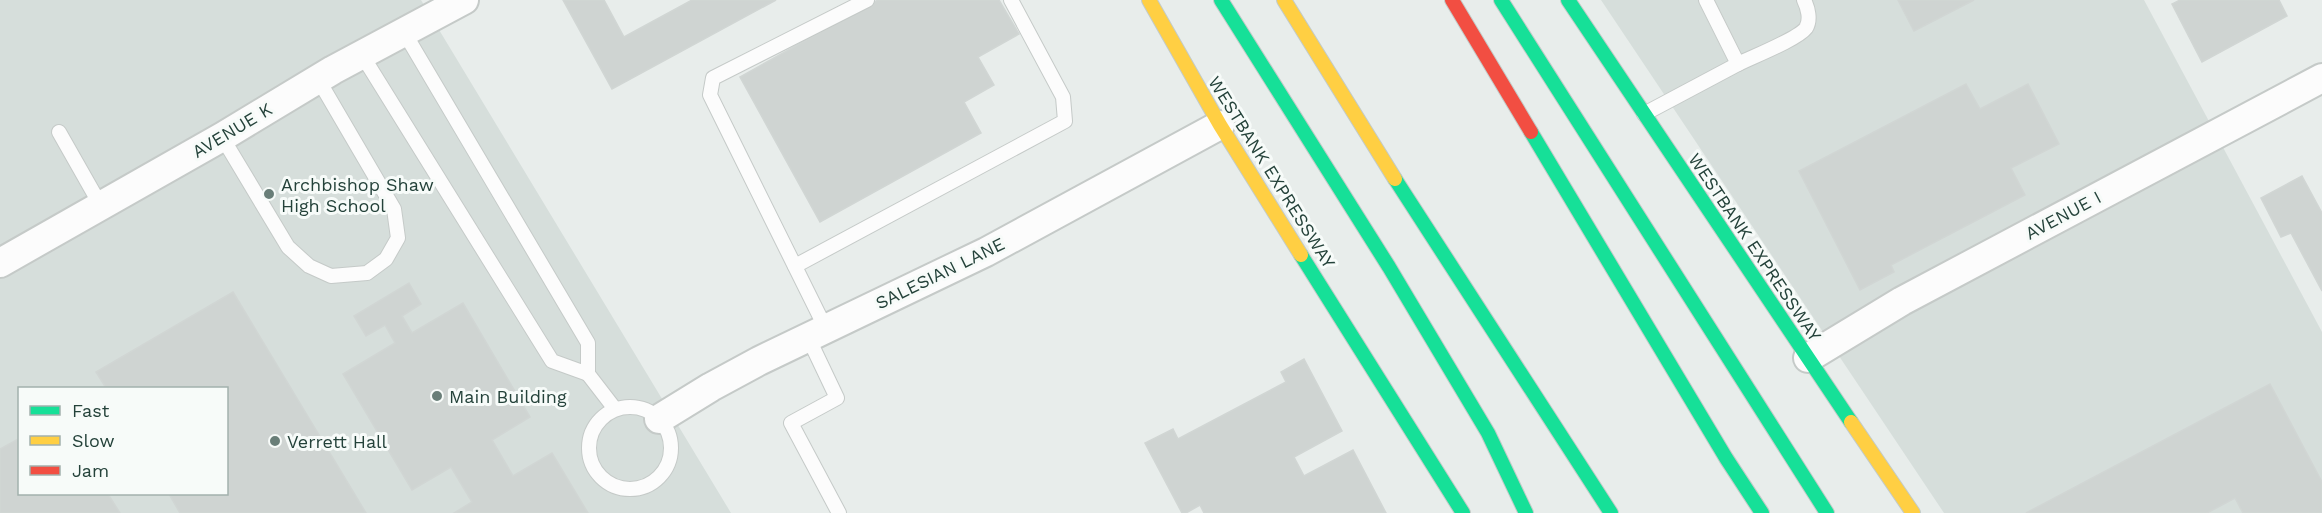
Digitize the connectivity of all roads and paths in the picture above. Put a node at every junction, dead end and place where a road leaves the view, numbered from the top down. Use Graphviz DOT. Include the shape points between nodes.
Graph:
graph roads {
  1 [pos="464,0"];
  2 [pos="867,0"];
  3 [pos="1011,0"];
  4 [pos="1149,0"];
  5 [pos="1221,0"];
  6 [pos="1284,0"];
  7 [pos="1452,0"];
  8 [pos="1501,0"];
  9 [pos="1568,0"];
  10 [pos="1706,0"];
  11 [pos="1804,0"];
  12 [pos="404,32"];
  13 [pos="362,55"];
  14 [pos="1738,64"];
  15 [pos="2322,78"];
  16 [pos="318,79"];
  17 [pos="1644,114"];
  18 [pos="1220,125"];
  19 [pos="59,132"];
  20 [pos="222,137"];
  21 [pos="101,206"];
  22 [pos="0,263"];
  23 [pos="795,266"];
  24 [pos="817,333"];
  25 [pos="1808,358"];
  26 [pos="588,374"];
  27 [pos="615,409"];
  28 [pos="660,419"];
  29 [pos="839,513"];
  30 [pos="1463,513"];
  31 [pos="1526,513"];
  32 [pos="1611,513"];
  33 [pos="1762,513"];
  34 [pos="1827,513"];
  35 [pos="1913,513"];
  1 -- 12 [label="street, AVENUE K"];
  2 -- 23 [label="lane" via="712,78 710,95"];
  3 -- 23 [label="lane" via="1063,97 1065,121"];
  4 -- 18 [label="main road, WESTBANK EXPRESSWAY"];
  5 -- 31 [label="main road" via="1488,433"];
  6 -- 32 [label="main road" via="1351,111"];
  7 -- 33 [label="main road"];
  8 -- 34 [label="main road"];
  9 -- 17 [label="main road, WESTBANK EXPRESSWAY"];
  10 -- 14 [label="lane"];
  11 -- 14 [label="lane" via="1809,17 1806,28"];
  12 -- 13 [label="street, AVENUE K"];
  12 -- 26 [label="lane" via="588,343"];
  13 -- 16 [label="street, AVENUE K"];
  13 -- 26 [label="lane" via="552,361"];
  14 -- 17 [label="lane"];
  15 -- 25 [label="street, AVENUE I" via="1902,301"];
  16 -- 20 [label="street, AVENUE K"];
  16 -- 20 [label="lane" via="394,209 398,238 386,259 366,273 331,276 309,266 288,247"];
  17 -- 25 [label="main road, WESTBANK EXPRESSWAY"];
  18 -- 24 [label="street, SALESIAN LANE" via="986,252"];
  18 -- 30 [label="main road, WESTBANK EXPRESSWAY"];
  19 -- 21 [label="lane"];
  20 -- 21 [label="street, AVENUE K"];
  21 -- 22 [label="street, AVENUE K"];
  23 -- 24 [label="lane"];
  24 -- 28 [label="street, SALESIAN LANE" via="711,387"];
  24 -- 29 [label="lane" via="837,398 791,423"];
  25 -- 35 [label="main road, WESTBANK EXPRESSWAY"];
  26 -- 27 [label="lane"];
  27 -- 28 [label="lane" via="637,406"];
  27 -- 28 [label="lane" via="594,428 589,456 594,470 617,488 645,487 667,469 671,440"];
}
